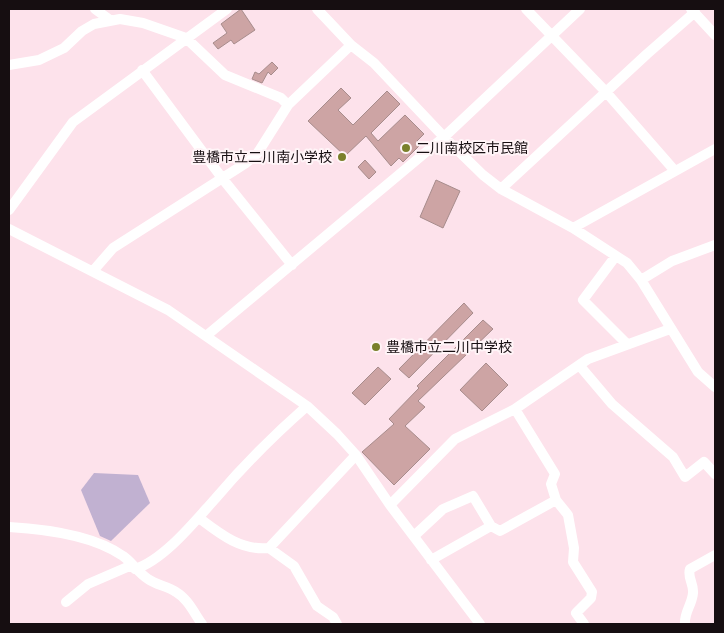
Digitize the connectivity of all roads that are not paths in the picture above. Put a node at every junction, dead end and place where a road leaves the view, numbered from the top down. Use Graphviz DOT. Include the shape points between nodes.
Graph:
graph roads {
  1 [pos="95,9"];
  2 [pos="227,9"];
  3 [pos="316,9"];
  4 [pos="526,9"];
  5 [pos="580,9"];
  6 [pos="693,11"];
  7 [pos="110,20"];
  8 [pos="715,35"];
  9 [pos="552,36"];
  10 [pos="186,38"];
  11 [pos="351,46"];
  12 [pos="9,66"];
  13 [pos="142,70"];
  14 [pos="606,92"];
  15 [pos="288,105"];
  16 [pos="444,138"];
  17 [pos="715,149"];
  18 [pos="675,171"];
  19 [pos="222,178"];
  20 [pos="501,189"];
  21 [pos="9,210"];
  22 [pos="573,228"];
  23 [pos="9,229"];
  24 [pos="715,245"];
  25 [pos="615,257"];
  26 [pos="292,265"];
  27 [pos="93,271"];
  28 [pos="641,280"];
  29 [pos="670,329"];
  30 [pos="206,336"];
  31 [pos="627,344"];
  32 [pos="578,365"];
  33 [pos="715,387"];
  34 [pos="306,406"];
  35 [pos="515,409"];
  36 [pos="356,455"];
  37 [pos="712,462"];
  38 [pos="715,474"];
  39 [pos="556,500"];
  40 [pos="390,505"];
  41 [pos="199,518"];
  42 [pos="491,526"];
  43 [pos="9,527"];
  44 [pos="414,536"];
  45 [pos="270,548"];
  46 [pos="715,555"];
  47 [pos="431,560"];
  48 [pos="133,567"];
  49 [pos="66,602"];
  50 [pos="202,624"];
  51 [pos="337,624"];
  52 [pos="480,624"];
  53 [pos="584,624"];
  54 [pos="685,624"];
  1 -- 7 [label="street"];
  2 -- 10 [label="street"];
  3 -- 11 [label="street"];
  4 -- 9 [label="street"];
  5 -- 9 [label="street"];
  6 -- 8 [label="street"];
  6 -- 14 [label="street"];
  7 -- 10 [label="street" via="143,24"];
  7 -- 12 [label="street" via="94,24 64,48 39,60"];
  9 -- 14 [label="street"];
  9 -- 16 [label="street"];
  10 -- 13 [label="street"];
  10 -- 15 [label="street" via="226,75 281,98"];
  11 -- 15 [label="street"];
  11 -- 16 [label="street" via="374,63"];
  13 -- 19 [label="street"];
  13 -- 21 [label="street" via="73,122"];
  14 -- 18 [label="street"];
  14 -- 20 [label="street"];
  15 -- 19 [label="street" via="257,154"];
  16 -- 20 [label="street"];
  16 -- 26 [label="street"];
  17 -- 18 [label="street"];
  18 -- 22 [label="street"];
  19 -- 26 [label="street"];
  19 -- 27 [label="street" via="113,248"];
  20 -- 22 [label="street"];
  22 -- 25 [label="street"];
  23 -- 27 [label="street"];
  24 -- 28 [label="street" via="672,261"];
  25 -- 28 [label="street" via="627,263"];
  25 -- 31 [label="street" via="583,300"];
  26 -- 30 [label="street"];
  27 -- 30 [label="street" via="168,310"];
  28 -- 29 [label="street"];
  29 -- 31 [label="street"];
  29 -- 33 [label="street" via="698,372"];
  30 -- 34 [label="street"];
  31 -- 32 [label="street"];
  32 -- 35 [label="street"];
  32 -- 37 [label="street" via="612,404 673,457 685,477 704,462"];
  34 -- 36 [label="street"];
  34 -- 41 [label="street"];
  35 -- 39 [label="street" via="555,474 551,484"];
  35 -- 40 [label="street" via="455,439"];
  36 -- 40 [label="street"];
  36 -- 45 [label="street"];
  37 -- 38 [label="street"];
  39 -- 42 [label="street" via="500,531"];
  39 -- 53 [label="street" via="568,515 573,562 592,592 591,598 576,613"];
  40 -- 44 [label="street"];
  41 -- 45 [label="street" via="230,541 260,549"];
  41 -- 48 [label="street" via="150,562"];
  42 -- 44 [label="street" via="473,496 443,509"];
  42 -- 47 [label="street"];
  43 -- 48 [label="street" via="44,529 66,535 124,556"];
  44 -- 47 [label="street"];
  45 -- 51 [label="street" via="294,566 317,606 333,617"];
  46 -- 54 [label="street" via="690,569 688,574 694,590 684,615"];
  47 -- 52 [label="street"];
  48 -- 49 [label="street" via="88,584"];
  48 -- 50 [label="street" via="146,578 185,599"];
}
